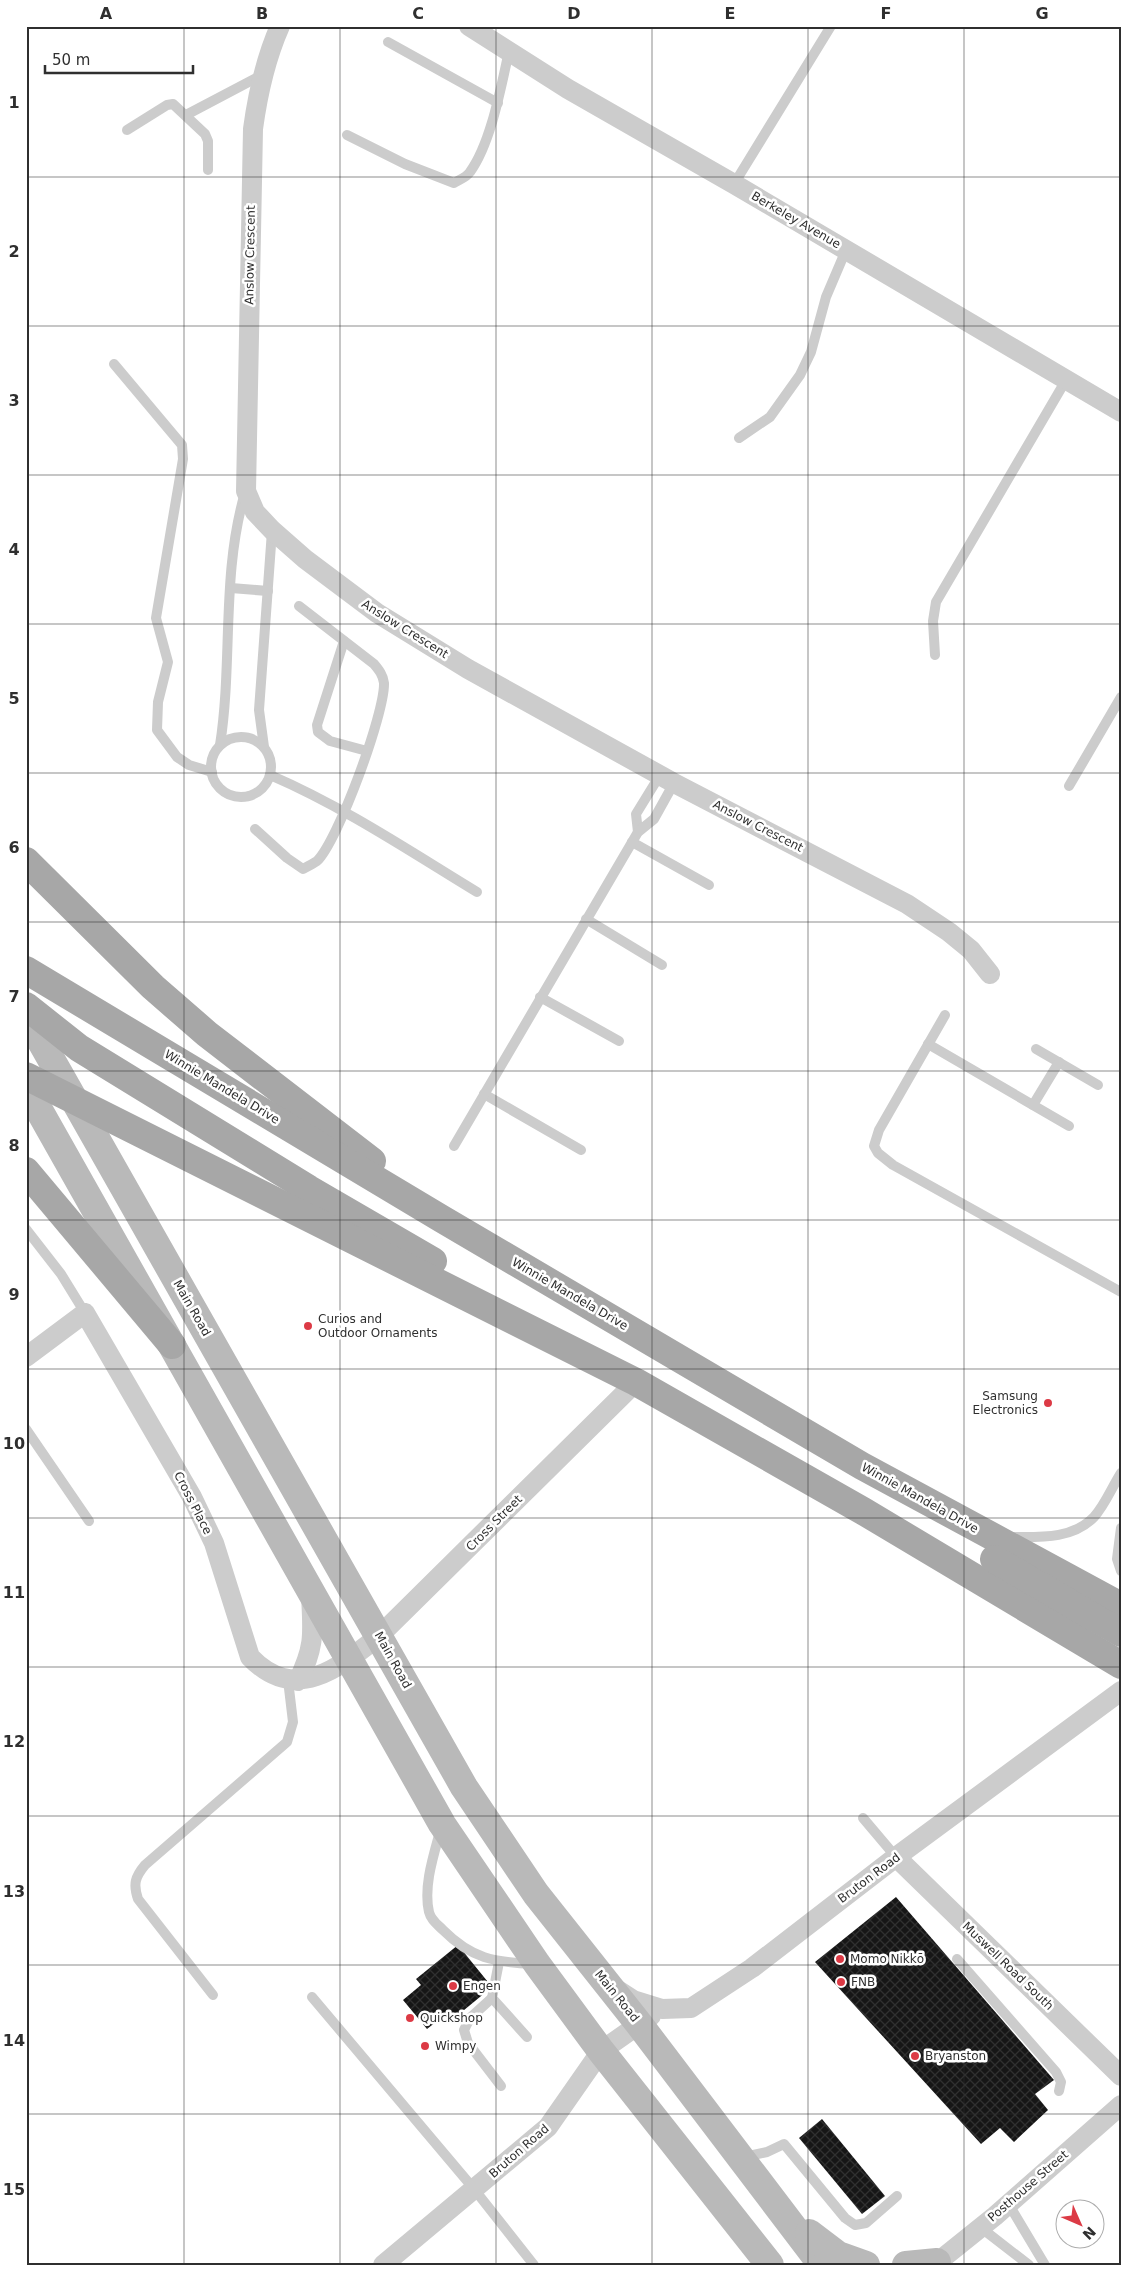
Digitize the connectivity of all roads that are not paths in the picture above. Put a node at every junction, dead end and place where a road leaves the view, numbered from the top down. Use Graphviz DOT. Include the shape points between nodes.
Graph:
graph roads {
  1 [pos="280,26"];
  2 [pos="831,26"];
  3 [pos="476,28"];
  4 [pos="388,42"];
  5 [pos="509,51"];
  6 [pos="262,75"];
  7 [pos="498,103"];
  8 [pos="186,114"];
  9 [pos="127,130"];
  10 [pos="347,135"];
  11 [pos="208,170"];
  12 [pos="734,184"];
  13 [pos="846,250"];
  14 [pos="114,364"];
  15 [pos="1066,380"];
  16 [pos="1121,412"];
  17 [pos="739,438"];
  18 [pos="246,491"];
  19 [pos="272,530"];
  20 [pos="231,588"];
  21 [pos="268,591"];
  22 [pos="299,606"];
  23 [pos="344,641"];
  24 [pos="935,655"];
  25 [pos="1121,697"];
  26 [pos="220,745"];
  27 [pos="264,747"];
  28 [pos="367,751"];
  29 [pos="212,772"];
  30 [pos="270,775"];
  31 [pos="667,779"];
  32 [pos="1069,786"];
  33 [pos="345,811"];
  34 [pos="255,829"];
  35 [pos="638,832"];
  36 [pos="632,842"];
  37 [pos="26,861"];
  38 [pos="709,885"];
  39 [pos="477,892"];
  40 [pos="586,918"];
  41 [pos="662,965"];
  42 [pos="26,970"];
  43 [pos="990,974"];
  44 [pos="540,997"];
  45 [pos="26,1006"];
  46 [pos="26,1015"];
  47 [pos="945,1015"];
  48 [pos="618,1042"];
  49 [pos="928,1044"];
  50 [pos="1036,1049"];
  51 [pos="26,1054"];
  52 [pos="1059,1062"];
  53 [pos="26,1076"];
  54 [pos="1098,1085"];
  55 [pos="26,1087"];
  56 [pos="484,1094"];
  57 [pos="74,1101"];
  58 [pos="1033,1105"];
  59 [pos="1069,1126"];
  60 [pos="454,1146"];
  61 [pos="581,1150"];
  62 [pos="26,1172"];
  63 [pos="442,1220"];
  64 [pos="26,1229"];
  65 [pos="1121,1292"];
  66 [pos="85,1312"];
  67 [pos="506,1316"];
  68 [pos="172,1345"];
  69 [pos="26,1358"];
  70 [pos="636,1382"];
  71 [pos="26,1429"];
  72 [pos="862,1466"];
  73 [pos="1121,1473"];
  74 [pos="90,1522"];
  75 [pos="1121,1528"];
  76 [pos="990,1537"];
  77 [pos="1121,1571"];
  78 [pos="311,1595"];
  79 [pos="1121,1606"];
  80 [pos="1121,1633"];
  81 [pos="379,1636"];
  82 [pos="349,1660"];
  83 [pos="1121,1666"];
  84 [pos="293,1680"];
  85 [pos="1121,1691"];
  86 [pos="863,1818"];
  87 [pos="442,1824"];
  88 [pos="896,1857"];
  89 [pos="957,1959"];
  90 [pos="499,1962"];
  91 [pos="537,1964"];
  92 [pos="606,1982"];
  93 [pos="213,1995"];
  94 [pos="312,1997"];
  95 [pos="492,1998"];
  96 [pos="662,2009"];
  97 [pos="639,2024"];
  98 [pos="527,2037"];
  99 [pos="601,2052"];
  100 [pos="1121,2076"];
  101 [pos="501,2086"];
  102 [pos="1059,2092"];
  103 [pos="1121,2105"];
  104 [pos="740,2158"];
  105 [pos="474,2189"];
  106 [pos="897,2196"];
  107 [pos="1008,2203"];
  108 [pos="779,2211"];
  109 [pos="980,2226"];
  110 [pos="935,2263"];
  111 [pos="383,2265"];
  112 [pos="534,2265"];
  113 [pos="770,2265"];
  114 [pos="822,2265"];
  115 [pos="866,2265"];
  116 [pos="906,2265"];
  117 [pos="1029,2265"];
  118 [pos="1045,2265"];
  1 -- 6 [label="street, Anslow Crescent"];
  2 -- 12 [label="lane"];
  3 -- 5 [label="street, Berkeley Avenue"];
  4 -- 7 [label="lane"];
  5 -- 7 [label="lane"];
  5 -- 12 [label="street, Berkeley Avenue" via="568,89"];
  6 -- 8 [label="lane"];
  6 -- 18 [label="street, Anslow Crescent" via="253,129 251,176"];
  7 -- 10 [label="lane" via="469,174 454,183 405,164"];
  8 -- 9 [label="lane" via="173,104 167,105"];
  8 -- 11 [label="lane" via="208,141"];
  12 -- 13 [label="street, Berkeley Avenue"];
  13 -- 15 [label="street, Berkeley Avenue"];
  13 -- 17 [label="lane" via="826,297 811,352 800,375 770,417"];
  14 -- 29 [label="lane" via="182,445 183,459 156,611 160,640 168,662 158,702 157,730 177,757 189,765"];
  15 -- 16 [label="street, Berkeley Avenue"];
  15 -- 24 [label="lane" via="936,602 933,621"];
  18 -- 19 [label="street, Anslow Crescent" via="256,512"];
  18 -- 20 [label="lane" via="237,521"];
  19 -- 21 [label="lane"];
  19 -- 31 [label="street, Anslow Crescent" via="377,613 468,669"];
  20 -- 21 [label="lane"];
  20 -- 26 [label="lane" via="226,704"];
  21 -- 27 [label="lane" via="259,710"];
  22 -- 23 [label="lane"];
  23 -- 28 [label="lane" via="381,671 384,681 384,693"];
  23 -- 28 [label="lane" via="317,725 318,732 330,741"];
  25 -- 32 [label="lane"];
  26 -- 27 [label="lane" via="237,737 256,741"];
  26 -- 29 [label="lane" via="214,753"];
  27 -- 30 [label="lane" via="271,765"];
  28 -- 33 [label="lane"];
  29 -- 30 [label="lane" via="221,789 239,797 258,792"];
  30 -- 33 [label="lane"];
  31 -- 35 [label="lane" via="654,819"];
  31 -- 35 [label="lane" via="636,814"];
  31 -- 43 [label="street, Anslow Crescent" via="907,904 971,950"];
  33 -- 34 [label="lane" via="317,860 303,869"];
  33 -- 39 [label="lane"];
  35 -- 36 [label="lane"];
  36 -- 38 [label="lane"];
  36 -- 40 [label="lane"];
  37 -- 63 [label="main road" via="125,960 207,1034 345,1139"];
  40 -- 41 [label="lane"];
  40 -- 44 [label="lane"];
  42 -- 63 [label="main road, Winnie Mandela Drive"];
  44 -- 48 [label="lane"];
  44 -- 56 [label="lane"];
  45 -- 67 [label="main road" via="79,1048 442,1266"];
  46 -- 57 [label="main road, Main Road"];
  47 -- 49 [label="lane"];
  49 -- 58 [label="lane"];
  49 -- 65 [label="lane" via="878,1130 874,1146 878,1153 893,1165"];
  50 -- 52 [label="lane"];
  51 -- 57 [label="main road"];
  52 -- 54 [label="lane"];
  52 -- 58 [label="lane"];
  53 -- 57 [label="main road"];
  55 -- 68 [label="main road"];
  56 -- 60 [label="lane"];
  56 -- 61 [label="lane"];
  57 -- 67 [label="main road"];
  57 -- 81 [label="main road, Main Road"];
  58 -- 59 [label="lane"];
  62 -- 68 [label="main road"];
  63 -- 72 [label="main road, Winnie Mandela Drive"];
  64 -- 66 [label="lane"];
  66 -- 69 [label="street"];
  66 -- 84 [label="street, Cross Place" via="214,1543 250,1657 258,1665"];
  67 -- 70 [label="main road"];
  68 -- 78 [label="main road"];
  70 -- 81 [label="street, Cross Street"];
  70 -- 83 [label="main road" via="862,1511"];
  71 -- 74 [label="lane"];
  72 -- 76 [label="main road, Winnie Mandela Drive"];
  72 -- 80 [label="main road" via="876,1489"];
  73 -- 76 [label="lane" via="1094,1516 1071,1532 1048,1537"];
  75 -- 77 [label="lane" via="1117,1559"];
  76 -- 79 [label="main road, Winnie Mandela Drive"];
  78 -- 82 [label="main road"];
  78 -- 84 [label="street" via="314,1638 308,1659"];
  81 -- 82 [label="street, Cross Street"];
  81 -- 92 [label="main road, Main Road" via="464,1788 536,1894"];
  82 -- 84 [label="street" via="321,1675"];
  82 -- 87 [label="main road"];
  84 -- 93 [label="lane" via="292,1722 287,1742 145,1865 135,1878 138,1899"];
  85 -- 88 [label="street, Bruton Road"];
  86 -- 88 [label="lane"];
  87 -- 90 [label="lane" via="430,1869 432,1919 462,1946 480,1957"];
  87 -- 91 [label="main road"];
  88 -- 96 [label="street, Bruton Road" via="752,1968 691,2008"];
  88 -- 100 [label="street, Muswell Road South"];
  89 -- 102 [label="lane" via="1056,2072 1061,2082"];
  90 -- 91 [label="lane"];
  90 -- 95 [label="lane"];
  91 -- 99 [label="main road"];
  92 -- 96 [label="street, Bruton Road" via="633,2000"];
  92 -- 97 [label="main road, Main Road"];
  94 -- 105 [label="lane"];
  95 -- 98 [label="lane"];
  95 -- 101 [label="lane" via="470,2018 464,2030 468,2042"];
  96 -- 97 [label="street, Bruton Road"];
  97 -- 99 [label="street, Bruton Road"];
  97 -- 104 [label="main road, Main Road"];
  99 -- 105 [label="street, Bruton Road" via="548,2127"];
  99 -- 113 [label="main road"];
  103 -- 107 [label="street, Posthouse Street"];
  104 -- 106 [label="lane" via="761,2154 784,2144 852,2223 866,2223"];
  104 -- 108 [label="main road, Main Road"];
  105 -- 111 [label="street, Bruton Road"];
  105 -- 112 [label="lane"];
  107 -- 109 [label="street, Posthouse Street"];
  107 -- 118 [label="lane"];
  108 -- 114 [label="main road, Main Road"];
  108 -- 115 [label="main road" via="838,2255"];
  109 -- 110 [label="street, Posthouse Street"];
  109 -- 117 [label="lane"];
  110 -- 116 [label="main road"];
}
